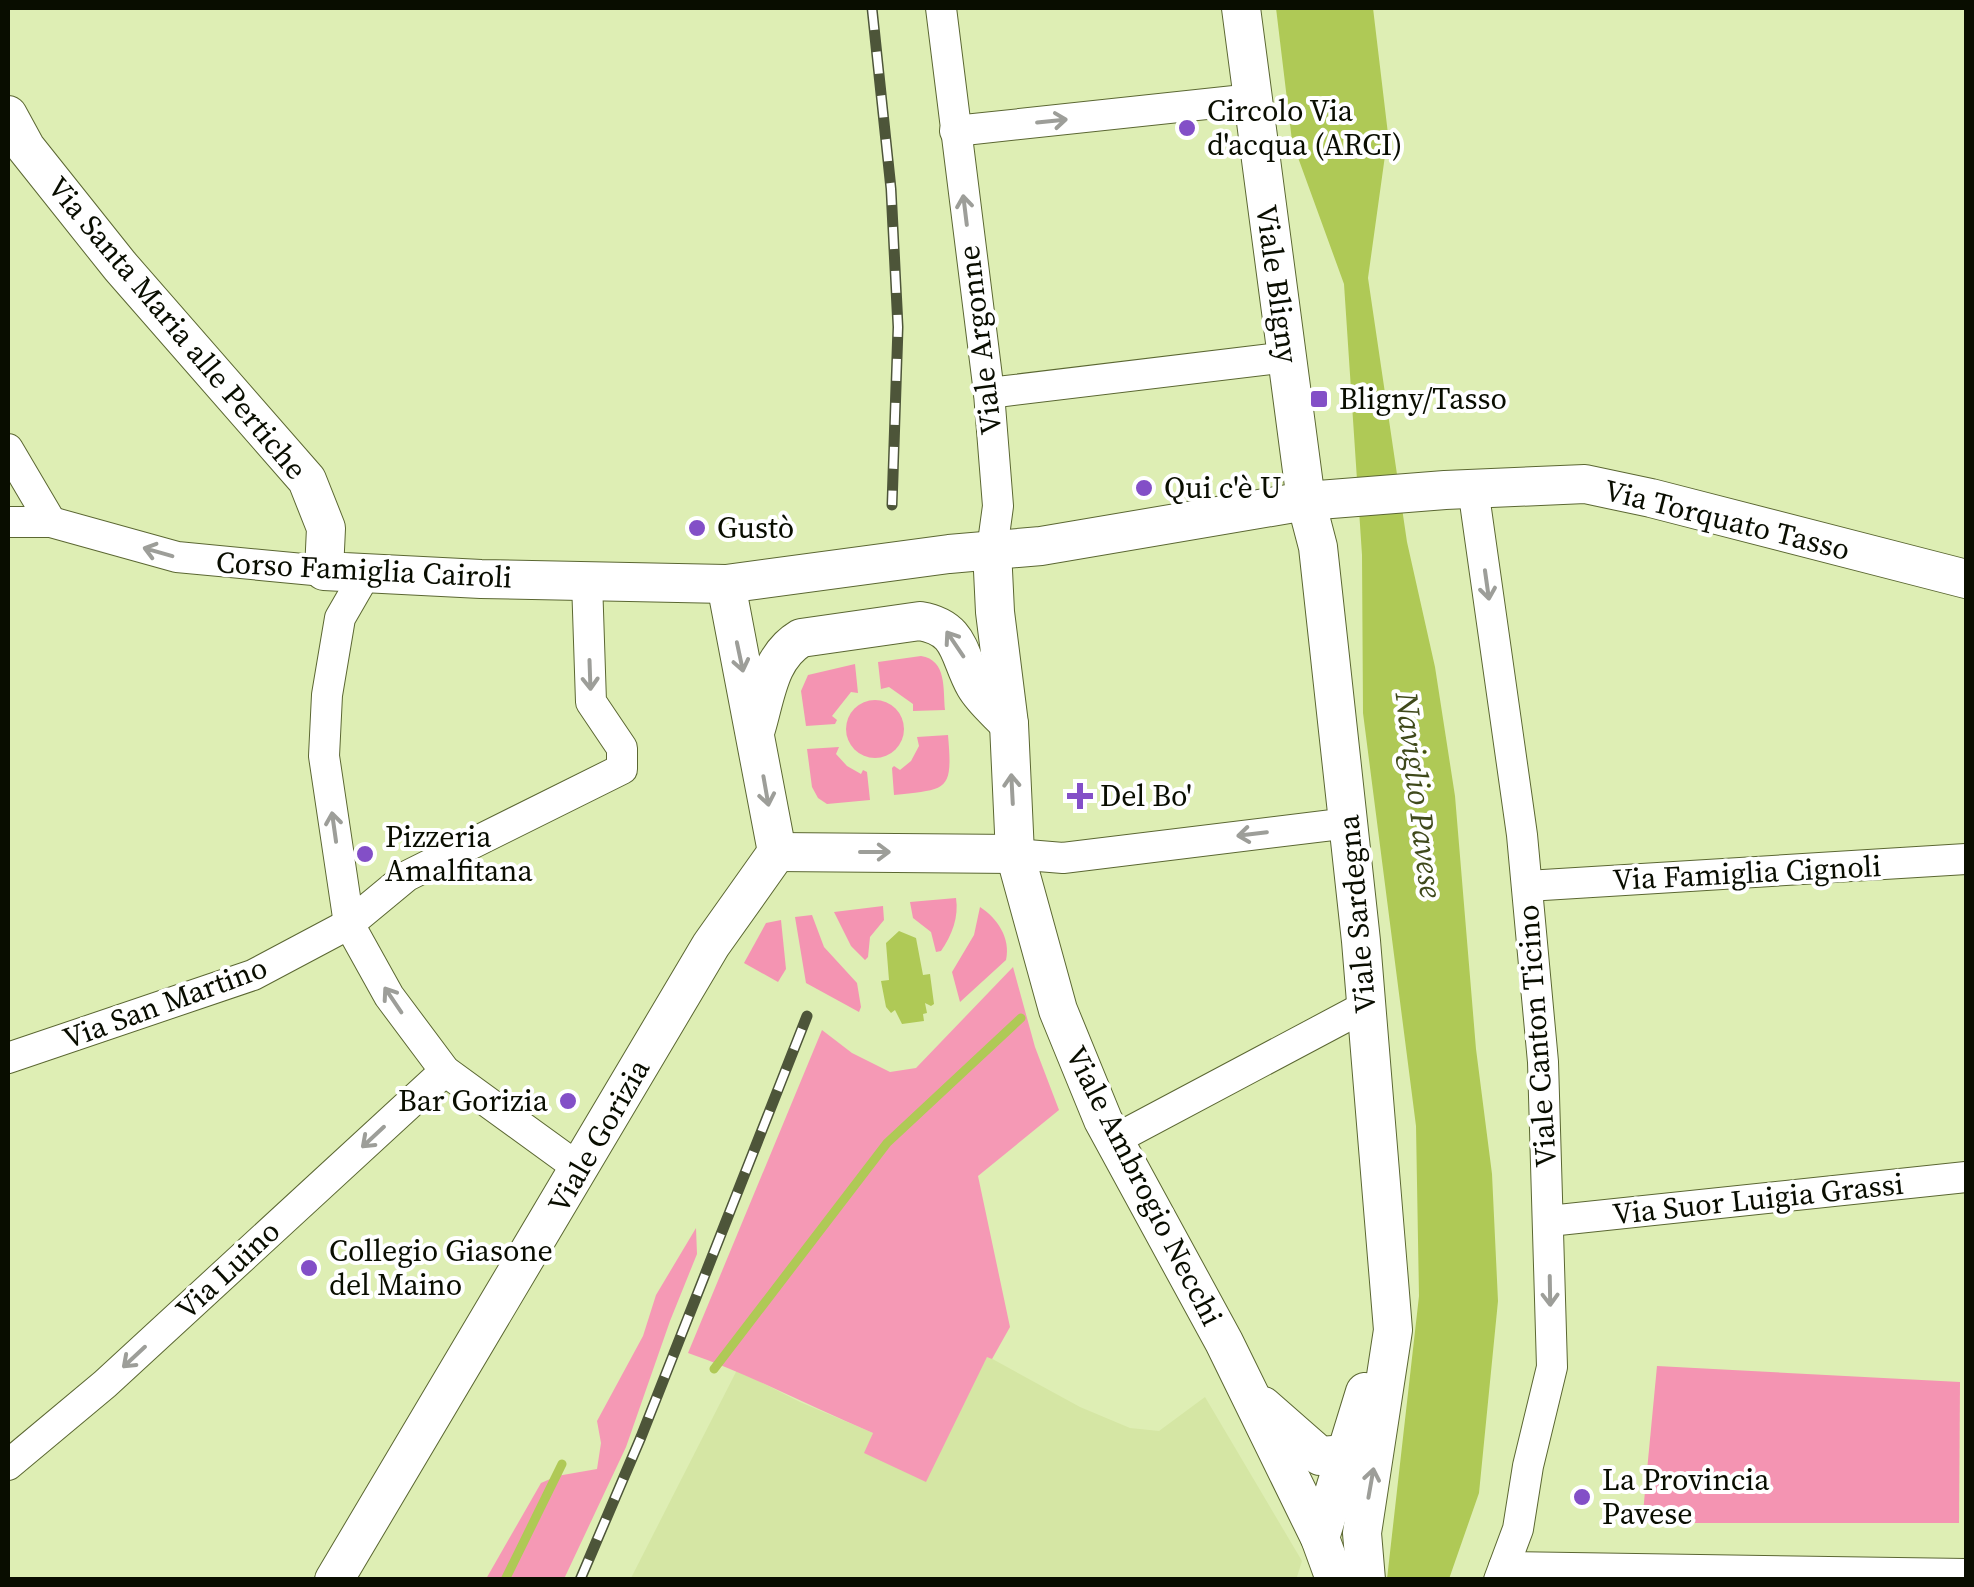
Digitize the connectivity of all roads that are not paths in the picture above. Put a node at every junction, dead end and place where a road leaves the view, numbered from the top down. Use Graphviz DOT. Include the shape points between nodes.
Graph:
graph roads {
  1 [pos="941,8"];
  2 [pos="1242,8"];
  3 [pos="1252,99"];
  4 [pos="8,115"];
  5 [pos="955,131"];
  6 [pos="17,154"];
  7 [pos="1287,357"];
  8 [pos="988,394"];
  9 [pos="8,449"];
  10 [pos="1473,488"];
  11 [pos="1306,500"];
  12 [pos="8,522"];
  13 [pos="51,522"];
  14 [pos="992,550"];
  15 [pos="324,571"];
  16 [pos="366,574"];
  17 [pos="1966,579"];
  18 [pos="588,581"];
  19 [pos="726,584"];
  20 [pos="1008,724"];
  21 [pos="756,729"];
  22 [pos="1349,822"];
  23 [pos="778,852"];
  24 [pos="1015,854"];
  25 [pos="1966,860"];
  26 [pos="1527,886"];
  27 [pos="348,924"];
  28 [pos="1366,1006"];
  29 [pos="8,1058"];
  30 [pos="445,1071"];
  31 [pos="1114,1140"];
  32 [pos="580,1169"];
  33 [pos="1966,1178"];
  34 [pos="1549,1221"];
  35 [pos="1392,1330"];
  36 [pos="1252,1397"];
  37 [pos="1347,1454"];
  38 [pos="8,1465"];
  39 [pos="1320,1538"];
  40 [pos="1502,1573"];
  41 [pos="1966,1574"];
  42 [pos="334,1580"];
  43 [pos="1339,1580"];
  44 [pos="1366,1580"];
  1 -- 5 [label="street, Viale Argonne"];
  2 -- 3 [label="street, Viale Bligny"];
  5 -- 3 [label="street, one-way"];
  3 -- 7 [label="street, Viale Bligny"];
  4 -- 6 [label="street, Via Santa Maria alle Pertiche"];
  8 -- 5 [label="street, Viale Argonne, one-way"];
  6 -- 15 [label="street, Via Santa Maria alle Pertiche" via="307,480 326,528"];
  7 -- 8 [label="street"];
  7 -- 11 [label="street, Viale Bligny"];
  8 -- 14 [label="street, Viale Argonne" via="998,506"];
  9 -- 13 [label="street"];
  10 -- 11 [label="street, Via Torquato Tasso"];
  10 -- 17 [label="street, Via Torquato Tasso" via="1585,484"];
  10 -- 26 [label="street, Viale Canton Ticino, one-way"];
  11 -- 14 [label="street, Via Torquato Tasso"];
  11 -- 22 [label="street, Viale Sardegna" via="1318,547"];
  12 -- 13 [label="street, Corso Famiglia Cairoli"];
  15 -- 13 [label="street, Corso Famiglia Cairoli, one-way" via="177,557"];
  14 -- 19 [label="street, Corso Famiglia Cairoli"];
  14 -- 20 [label="street, Viale Ambrogio Necchi"];
  15 -- 16 [label="street, Corso Famiglia Cairoli"];
  16 -- 18 [label="street, Corso Famiglia Cairoli"];
  27 -- 16 [label="street, one-way" via="324,756 326,711 340,618"];
  18 -- 19 [label="street, Corso Famiglia Cairoli"];
  18 -- 27 [label="street, Via San Martino, one-way" via="591,702 622,748 622,769 407,876"];
  19 -- 21 [label="street, one-way"];
  20 -- 21 [label="street, one-way" via="976,688 946,630 920,621 801,638 787,646"];
  24 -- 20 [label="street, Viale Ambrogio Necchi, one-way"];
  21 -- 23 [label="street, one-way"];
  22 -- 24 [label="street, one-way" via="1063,858"];
  22 -- 28 [label="street, Viale Sardegna"];
  23 -- 24 [label="street, one-way"];
  23 -- 32 [label="street, Viale Gorizia" via="710,945"];
  24 -- 31 [label="street, Viale Ambrogio Necchi" via="1058,1010"];
  25 -- 26 [label="street, Via Famiglia Cignoli"];
  26 -- 34 [label="street, Viale Canton Ticino"];
  27 -- 29 [label="street, Via San Martino" via="253,975"];
  30 -- 27 [label="street, one-way"];
  28 -- 31 [label="street"];
  28 -- 35 [label="street, Viale Sardegna"];
  30 -- 32 [label="street"];
  30 -- 38 [label="street, Via Luino, one-way"];
  31 -- 36 [label="street, Viale Ambrogio Necchi"];
  32 -- 42 [label="street, Viale Gorizia"];
  33 -- 34 [label="street, Via Suor Luigia Grassi"];
  34 -- 40 [label="street, Viale Canton Ticino, one-way" via="1552,1367 1518,1529"];
  35 -- 37 [label="street, Viale Sardegna"];
  44 -- 35 [label="street, Viale Sardegna, one-way" via="1362,1532"];
  36 -- 37 [label="street, Viale Ambrogio Necchi" via="1320,1456"];
  36 -- 39 [label="street, Viale Ambrogio Necchi"];
  37 -- 39 [label="street, Viale Sardegna"];
  39 -- 43 [label="street"];
  40 -- 41 [label="street"];
}
